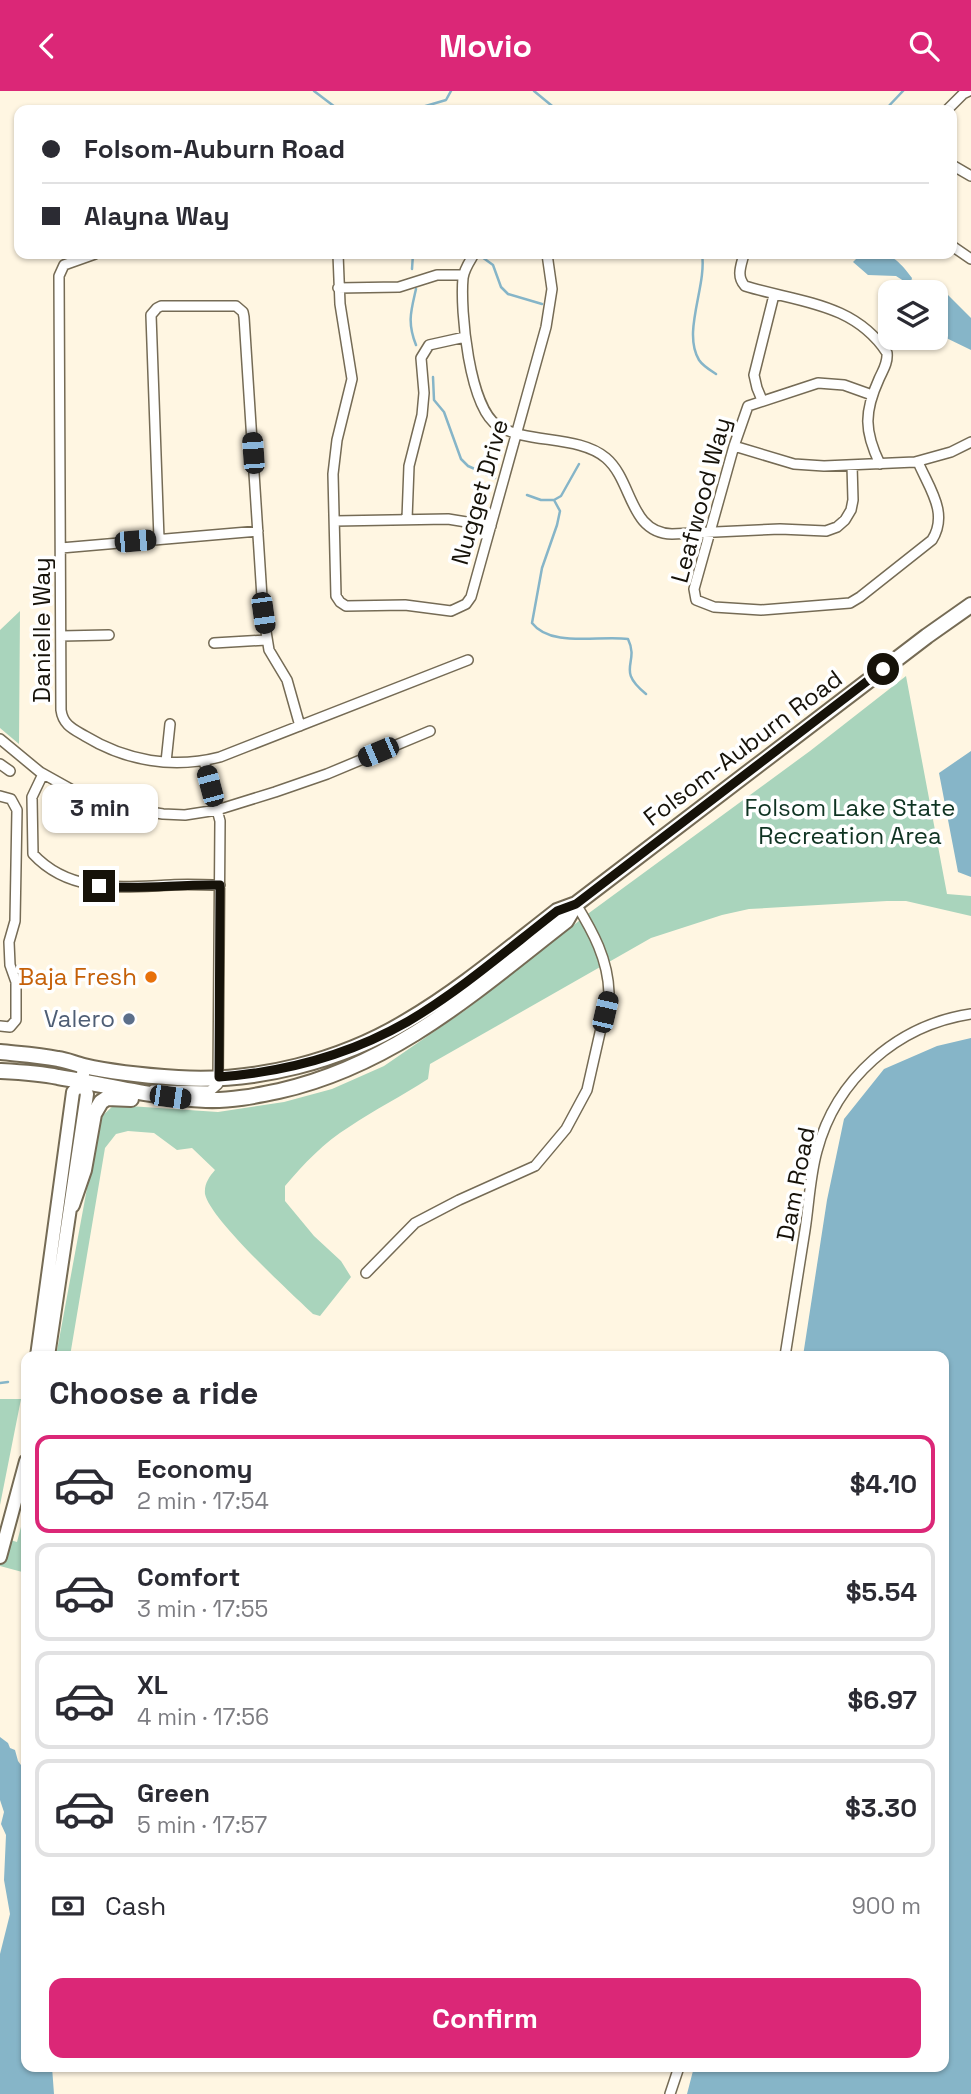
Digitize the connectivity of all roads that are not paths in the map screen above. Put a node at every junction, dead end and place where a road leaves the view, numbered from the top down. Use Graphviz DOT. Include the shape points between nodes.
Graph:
graph roads {
  1 [pos="969,91"];
  2 [pos="952,105"];
  3 [pos="81,259"];
  4 [pos="338,259"];
  5 [pos="472,259"];
  6 [pos="548,259"];
  7 [pos="743,259"];
  8 [pos="464,275"];
  9 [pos="338,288"];
  10 [pos="774,295"];
  11 [pos="465,337"];
  12 [pos="872,395"];
  13 [pos="762,400"];
  14 [pos="518,432"];
  15 [pos="971,442"];
  16 [pos="734,446"];
  17 [pos="918,461"];
  18 [pos="880,464"];
  19 [pos="852,465"];
  20 [pos="407,519"];
  21 [pos="335,521"];
  22 [pos="491,526"];
  23 [pos="258,531"];
  24 [pos="711,532"];
  25 [pos="159,538"];
  26 [pos="61,548"];
  27 [pos="971,605"];
  28 [pos="109,635"];
  29 [pos="61,636"];
  30 [pos="267,640"];
  31 [pos="214,643"];
  32 [pos="468,660"];
  33 [pos="170,724"];
  34 [pos="300,726"];
  35 [pos="430,731"];
  36 [pos="0,739"];
  37 [pos="204,761"];
  38 [pos="166,762"];
  39 [pos="0,764"];
  40 [pos="9,771"];
  41 [pos="43,774"];
  42 [pos="0,796"];
  43 [pos="217,810"];
  44 [pos="220,885"];
  45 [pos="576,904"];
  46 [pos="971,1014"];
  47 [pos="0,1026"];
  48 [pos="0,1052"];
  49 [pos="84,1066"];
  50 [pos="0,1071"];
  51 [pos="219,1077"];
  52 [pos="82,1082"];
  53 [pos="144,1092"];
  54 [pos="170,1097"];
  55 [pos="72,1205"];
  56 [pos="366,1273"];
  57 [pos="38,1351"];
  58 [pos="49,1351"];
  59 [pos="786,1351"];
  60 [pos="21,1480"];
  61 [pos="0,1557"];
  62 [pos="677,2072"];
  63 [pos="670,2094"];
  1 -- 2 [label="street"];
  3 -- 26 [label="street, Danielle Way" via="64,265 59,276"];
  4 -- 9 [label="street"];
  5 -- 8 [label="street"];
  6 -- 14 [label="street, Nugget Drive" via="550,307"];
  7 -- 10 [label="street" via="740,281"];
  8 -- 9 [label="street" via="437,275 399,287"];
  8 -- 11 [label="street"];
  9 -- 21 [label="street" via="352,379 335,456"];
  10 -- 12 [label="street" via="827,306 848,317 884,348 888,358"];
  10 -- 13 [label="street" via="754,375"];
  11 -- 14 [label="street" via="469,364 490,418"];
  11 -- 20 [label="street" via="429,345 421,358 424,393 409,466"];
  12 -- 13 [label="street, Leafwood Way" via="844,385 818,383"];
  12 -- 18 [label="street" via="870,443"];
  13 -- 16 [label="street, Leafwood Way" via="746,409"];
  14 -- 22 [label="street, Nugget Drive"];
  14 -- 24 [label="street" via="599,453 616,467 638,514 652,530 661,534"];
  15 -- 17 [label="street"];
  16 -- 19 [label="street" via="794,464"];
  16 -- 24 [label="street, Leafwood Way"];
  17 -- 18 [label="street"];
  17 -- 24 [label="street, Leafwood Way" via="939,510 937,531 924,547 850,603 761,610 700,603 693,595"];
  18 -- 19 [label="street"];
  19 -- 24 [label="street" via="851,510 837,527 815,532"];
  20 -- 21 [label="street"];
  20 -- 22 [label="street"];
  21 -- 22 [label="street, Nugget Drive" via="340,602 346,606 405,605 451,611 471,597"];
  23 -- 25 [label="street"];
  23 -- 25 [label="street" via="243,312 230,305 161,306 153,311 151,320"];
  23 -- 30 [label="street"];
  25 -- 26 [label="street"];
  26 -- 29 [label="street, Danielle Way"];
  27 -- 45 [label="main road, Folsom-Auburn Road"];
  28 -- 29 [label="street"];
  29 -- 38 [label="street, Danielle Way" via="61,710 66,724 115,752"];
  30 -- 31 [label="street"];
  30 -- 34 [label="street" via="287,680"];
  32 -- 34 [label="street, Danielle Way"];
  33 -- 38 [label="street"];
  34 -- 37 [label="street, Danielle Way"];
  35 -- 43 [label="street" via="327,774"];
  36 -- 41 [label="street"];
  37 -- 38 [label="street, Danielle Way"];
  37 -- 43 [label="street"];
  39 -- 40 [label="street"];
  41 -- 43 [label="street" via="83,796 118,807 163,814"];
  41 -- 44 [label="street" via="32,797 33,854 46,868 87,884 110,887"];
  42 -- 47 [label="street" via="11,799 17,810 15,921 9,942 16,1020 10,1027"];
  43 -- 44 [label="street"];
  44 -- 51 [label="street"];
  45 -- 51 [label="main road, Folsom-Auburn Road" via="557,911 431,1007 366,1042 285,1069"];
  45 -- 54 [label="main road, Folsom-Auburn Road" via="566,921 473,993 405,1042 372,1059 265,1094 219,1100"];
  45 -- 56 [label="street" via="597,939 610,993 587,1090 566,1129 535,1166 415,1223"];
  46 -- 59 [label="street, Dam Road" via="945,1019 898,1040 853,1079 833,1110 817,1152"];
  48 -- 49 [label="main road, Folsom-Auburn Road"];
  49 -- 51 [label="main road, Folsom-Auburn Road" via="180,1078"];
  49 -- 52 [label="main road"];
  50 -- 52 [label="main road, Folsom-Auburn Road"];
  51 -- 53 [label="street" via="210,1091"];
  52 -- 53 [label="main road, Folsom-Auburn Road"];
  52 -- 55 [label="main road" via="87,1094"];
  52 -- 57 [label="main road" via="73,1092"];
  53 -- 54 [label="main road, Folsom-Auburn Road"];
  54 -- 55 [label="main road" via="155,1102 112,1097 101,1102"];
  55 -- 58 [label="main road"];
  60 -- 61 [label="main road"];
  62 -- 63 [label="street"];
}
